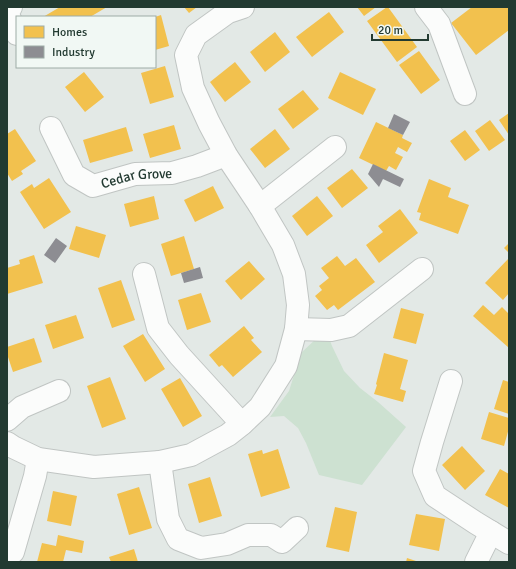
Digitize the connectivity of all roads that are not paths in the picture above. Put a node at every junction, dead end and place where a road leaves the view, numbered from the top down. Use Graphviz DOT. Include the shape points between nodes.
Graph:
graph roads {
  1 [pos="11,7"];
  2 [pos="243,7"];
  3 [pos="426,7"];
  4 [pos="7,9"];
  5 [pos="7,13"];
  6 [pos="16,32"];
  7 [pos="465,94"];
  8 [pos="51,128"];
  9 [pos="335,147"];
  10 [pos="226,155"];
  11 [pos="260,206"];
  12 [pos="422,269"];
  13 [pos="144,274"];
  14 [pos="296,329"];
  15 [pos="451,381"];
  16 [pos="59,391"];
  17 [pos="7,420"];
  18 [pos="242,424"];
  19 [pos="7,443"];
  20 [pos="38,459"];
  21 [pos="160,462"];
  22 [pos="297,528"];
  23 [pos="500,537"];
  24 [pos="14,552"];
  25 [pos="476,562"];
  1 -- 4 [label="street"];
  2 -- 10 [label="street" via="228,12 196,35 186,55 193,88"];
  3 -- 7 [label="street" via="439,24"];
  5 -- 6 [label="street"];
  8 -- 10 [label="street, Cedar Grove" via="74,175 93,186 135,174 172,173"];
  9 -- 11 [label="street"];
  10 -- 11 [label="street"];
  11 -- 14 [label="street" via="283,245 294,274 298,305"];
  12 -- 14 [label="street" via="349,326 330,330"];
  13 -- 18 [label="street" via="158,328"];
  14 -- 18 [label="street" via="286,366 260,407"];
  15 -- 23 [label="street" via="424,471 435,496"];
  16 -- 17 [label="street" via="22,407"];
  18 -- 21 [label="street" via="228,435 191,455"];
  19 -- 20 [label="street"];
  20 -- 21 [label="street" via="94,467"];
  20 -- 24 [label="street"];
  21 -- 22 [label="street" via="168,519 178,539 201,548 227,544 248,535 271,536 282,542"];
  23 -- 25 [label="street"];
}
